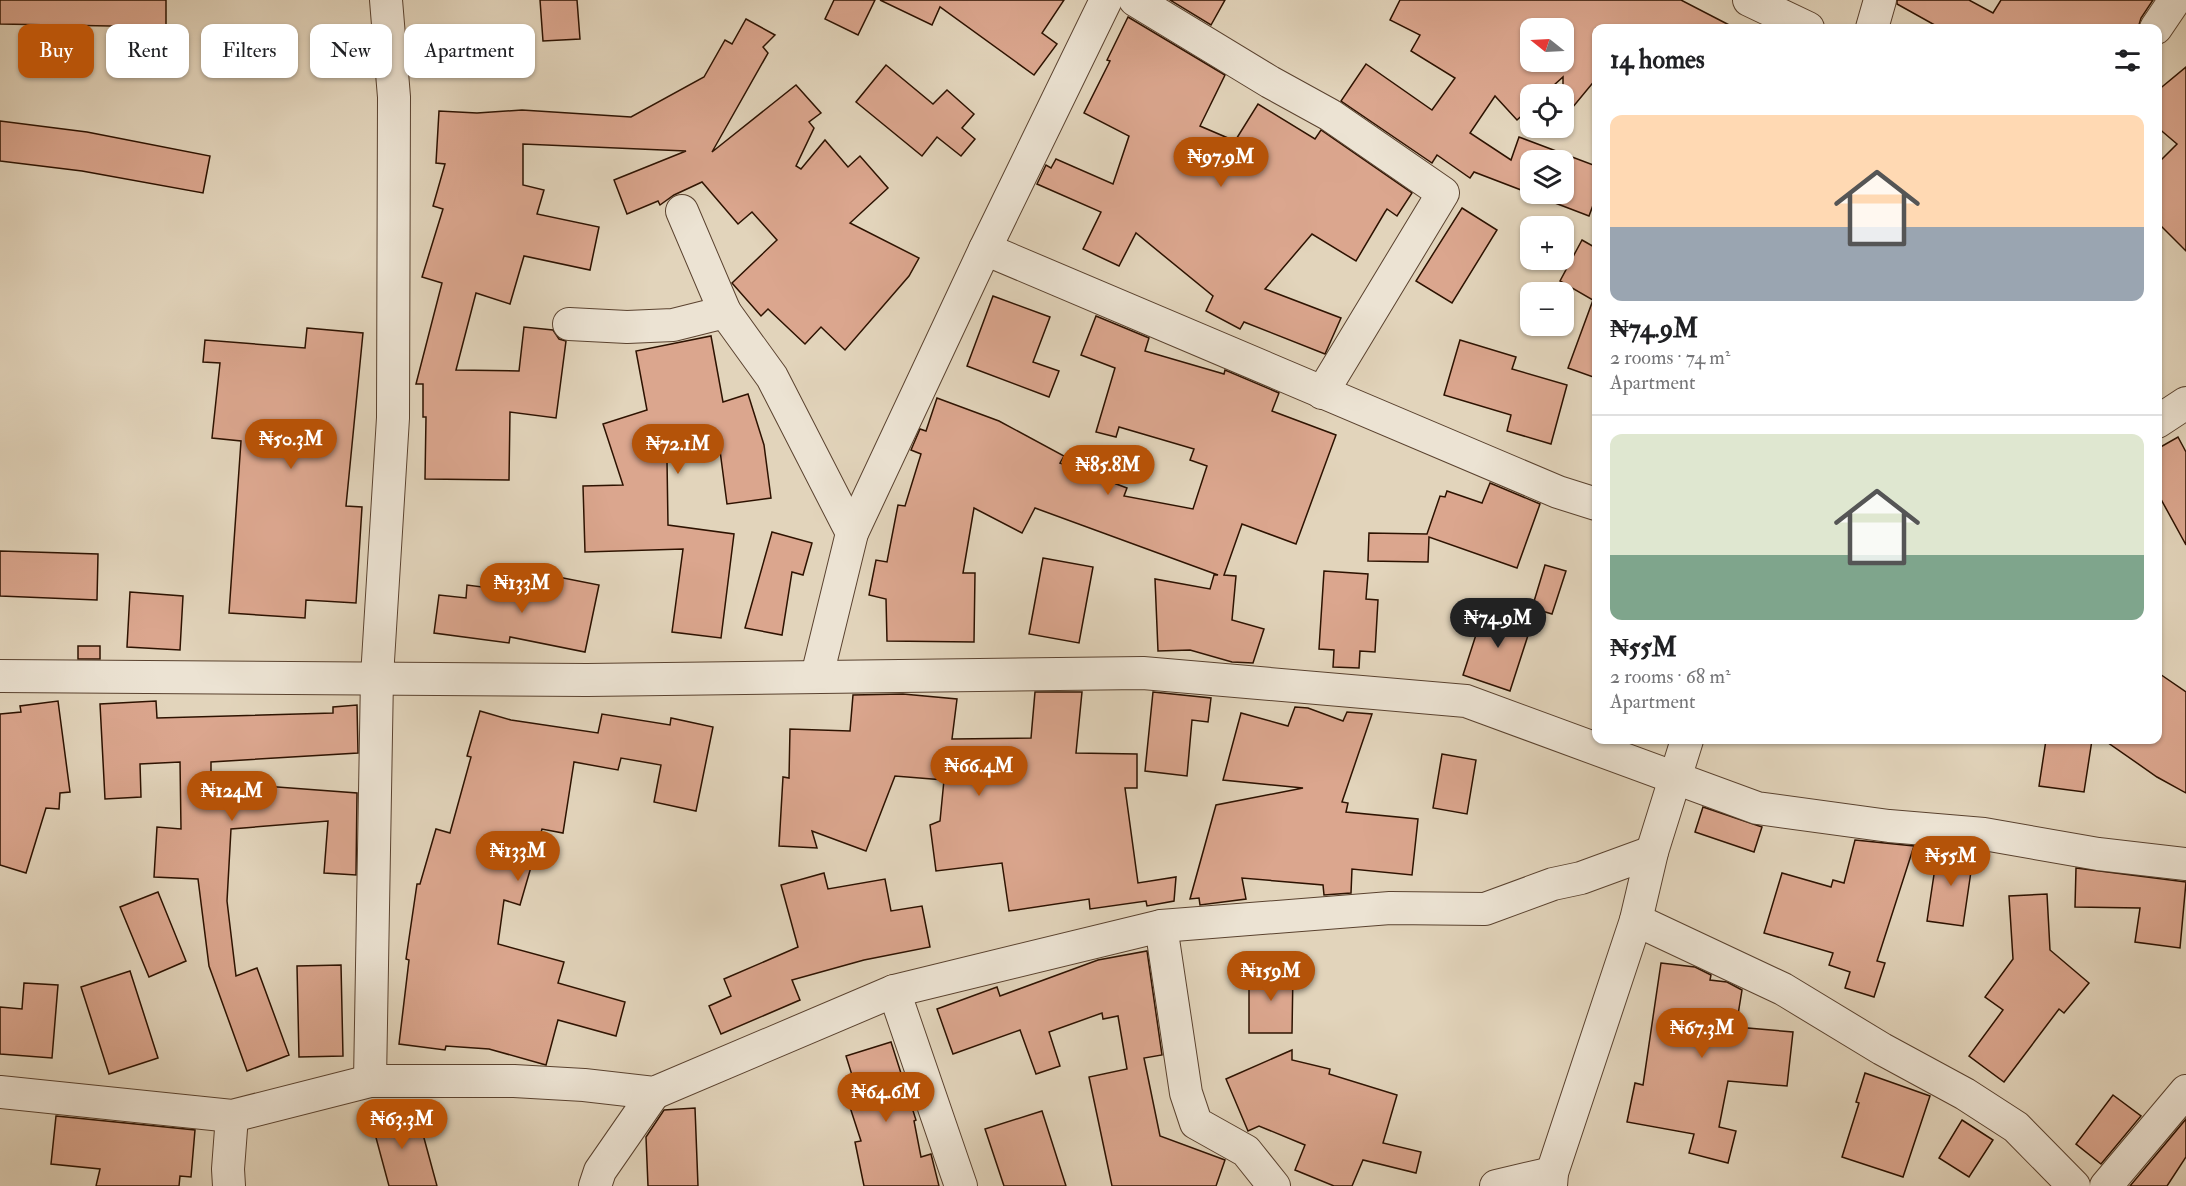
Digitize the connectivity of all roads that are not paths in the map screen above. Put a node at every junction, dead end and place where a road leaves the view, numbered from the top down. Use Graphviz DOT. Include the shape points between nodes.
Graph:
graph roads {
  1 [pos="386,0"];
  2 [pos="1106,0"];
  3 [pos="1136,0"];
  4 [pos="1749,0"];
  5 [pos="1880,0"];
  6 [pos="2175,0"];
  7 [pos="1800,24"];
  8 [pos="1873,24"];
  9 [pos="2159,24"];
  10 [pos="682,211"];
  11 [pos="985,249"];
  12 [pos="725,312"];
  13 [pos="569,324"];
  14 [pos="1322,393"];
  15 [pos="2186,403"];
  16 [pos="2162,419"];
  17 [pos="1592,503"];
  18 [pos="852,533"];
  19 [pos="0,676"];
  20 [pos="817,676"];
  21 [pos="377,677"];
  22 [pos="1686,744"];
  23 [pos="1675,778"];
  24 [pos="1652,852"];
  25 [pos="2186,864"];
  26 [pos="1636,920"];
  27 [pos="1161,926"];
  28 [pos="894,992"];
  29 [pos="370,1081"];
  30 [pos="2186,1091"];
  31 [pos="0,1092"];
  32 [pos="654,1093"];
  33 [pos="232,1116"];
  34 [pos="1552,1180"];
  35 [pos="229,1186"];
  36 [pos="595,1186"];
  37 [pos="961,1186"];
  38 [pos="1274,1186"];
  39 [pos="1496,1186"];
  40 [pos="2074,1186"];
  41 [pos="2106,1186"];
  1 -- 21 [label="street" via="394,97 393,418"];
  2 -- 11 [label="street"];
  3 -- 14 [label="street" via="1330,115 1443,193"];
  4 -- 7 [label="street"];
  5 -- 8 [label="street"];
  6 -- 9 [label="street"];
  10 -- 12 [label="street"];
  11 -- 14 [label="street"];
  11 -- 18 [label="street"];
  12 -- 13 [label="street" via="673,325"];
  12 -- 18 [label="street" via="772,377"];
  14 -- 17 [label="street"];
  15 -- 16 [label="street"];
  18 -- 20 [label="street"];
  19 -- 21 [label="street"];
  20 -- 21 [label="street" via="587,680"];
  20 -- 23 [label="street" via="1143,674 1466,700"];
  21 -- 29 [label="street"];
  22 -- 23 [label="street"];
  23 -- 24 [label="street"];
  23 -- 25 [label="street" via="1757,808 1984,834 2098,854"];
  24 -- 26 [label="street"];
  24 -- 27 [label="street" via="1485,909 1390,908"];
  26 -- 34 [label="street"];
  26 -- 40 [label="street" via="1783,989 1965,1094 2016,1127"];
  27 -- 28 [label="street"];
  27 -- 38 [label="street" via="1186,1094 1196,1123 1246,1151"];
  28 -- 32 [label="street"];
  28 -- 37 [label="street"];
  29 -- 32 [label="street" via="514,1081"];
  29 -- 33 [label="street"];
  30 -- 41 [label="street"];
  31 -- 33 [label="street"];
  32 -- 36 [label="street" via="600,1171"];
  33 -- 35 [label="street"];
  34 -- 39 [label="street"];
}
